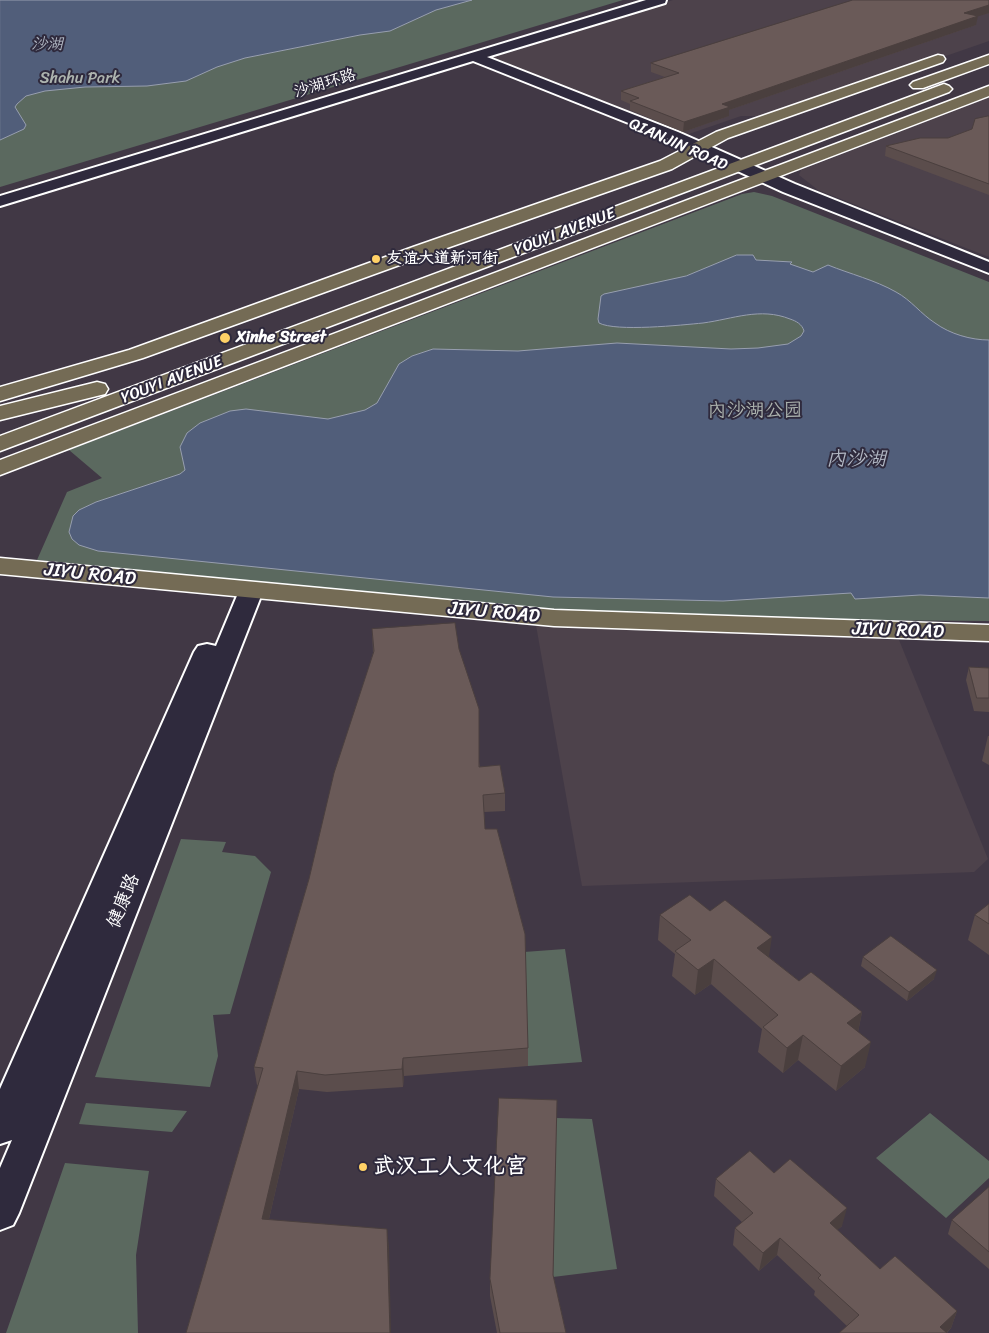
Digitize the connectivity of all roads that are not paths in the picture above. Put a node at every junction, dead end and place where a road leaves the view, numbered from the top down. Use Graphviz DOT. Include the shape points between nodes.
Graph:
graph roads {
  1 [pos="638,0"];
  2 [pos="660,0"];
  3 [pos="980,50"];
  4 [pos="470,58"];
  5 [pos="957,69"];
  6 [pos="989,72"];
  7 [pos="989,81"];
  8 [pos="864,86"];
  9 [pos="989,91"];
  10 [pos="882,92"];
  11 [pos="829,117"];
  12 [pos="762,122"];
  13 [pos="716,158"];
  14 [pos="760,178"];
  15 [pos="0,193"];
  16 [pos="0,201"];
  17 [pos="989,268"];
  18 [pos="97,389"];
  19 [pos="0,394"];
  20 [pos="0,413"];
  21 [pos="0,426"];
  22 [pos="0,444"];
  23 [pos="0,468"];
  24 [pos="0,566"];
  25 [pos="242,590"];
  26 [pos="989,633"];
  27 [pos="0,1129"];
  28 [pos="0,1213"];
  1 -- 15 [label="street, 沙湖环路"];
  2 -- 4 [label="street, 沙湖环路"];
  3 -- 5 [label="main road, YOUYI AVENUE"];
  4 -- 13 [label="street, QIANJIN ROAD"];
  4 -- 16 [label="street, 沙湖环路"];
  5 -- 6 [label="main road, YOUYI AVENUE"];
  5 -- 7 [label="main road"];
  5 -- 8 [label="main road" via="933,61"];
  5 -- 11 [label="main road, YOUYI AVENUE"];
  5 -- 13 [label="main road, YOUYI AVENUE"];
  8 -- 10 [label="main road"];
  8 -- 12 [label="main road"];
  9 -- 14 [label="main road"];
  11 -- 12 [label="main road"];
  11 -- 13 [label="main road, YOUYI AVENUE"];
  12 -- 13 [label="main road" via="722,135"];
  13 -- 14 [label="street, QIANJIN ROAD"];
  13 -- 18 [label="main road, YOUYI AVENUE"];
  13 -- 19 [label="main road" via="666,165 136,354"];
  13 -- 22 [label="main road, YOUYI AVENUE"];
  14 -- 17 [label="street, QIANJIN ROAD" via="828,209 890,229"];
  14 -- 23 [label="main road"];
  18 -- 20 [label="main road"];
  18 -- 21 [label="main road, YOUYI AVENUE"];
  24 -- 25 [label="main road, JIYU ROAD"];
  25 -- 26 [label="main road, JIYU ROAD" via="554,618"];
  25 -- 27 [label="street, 健康路"];
  25 -- 28 [label="street, 健康路"];
}
